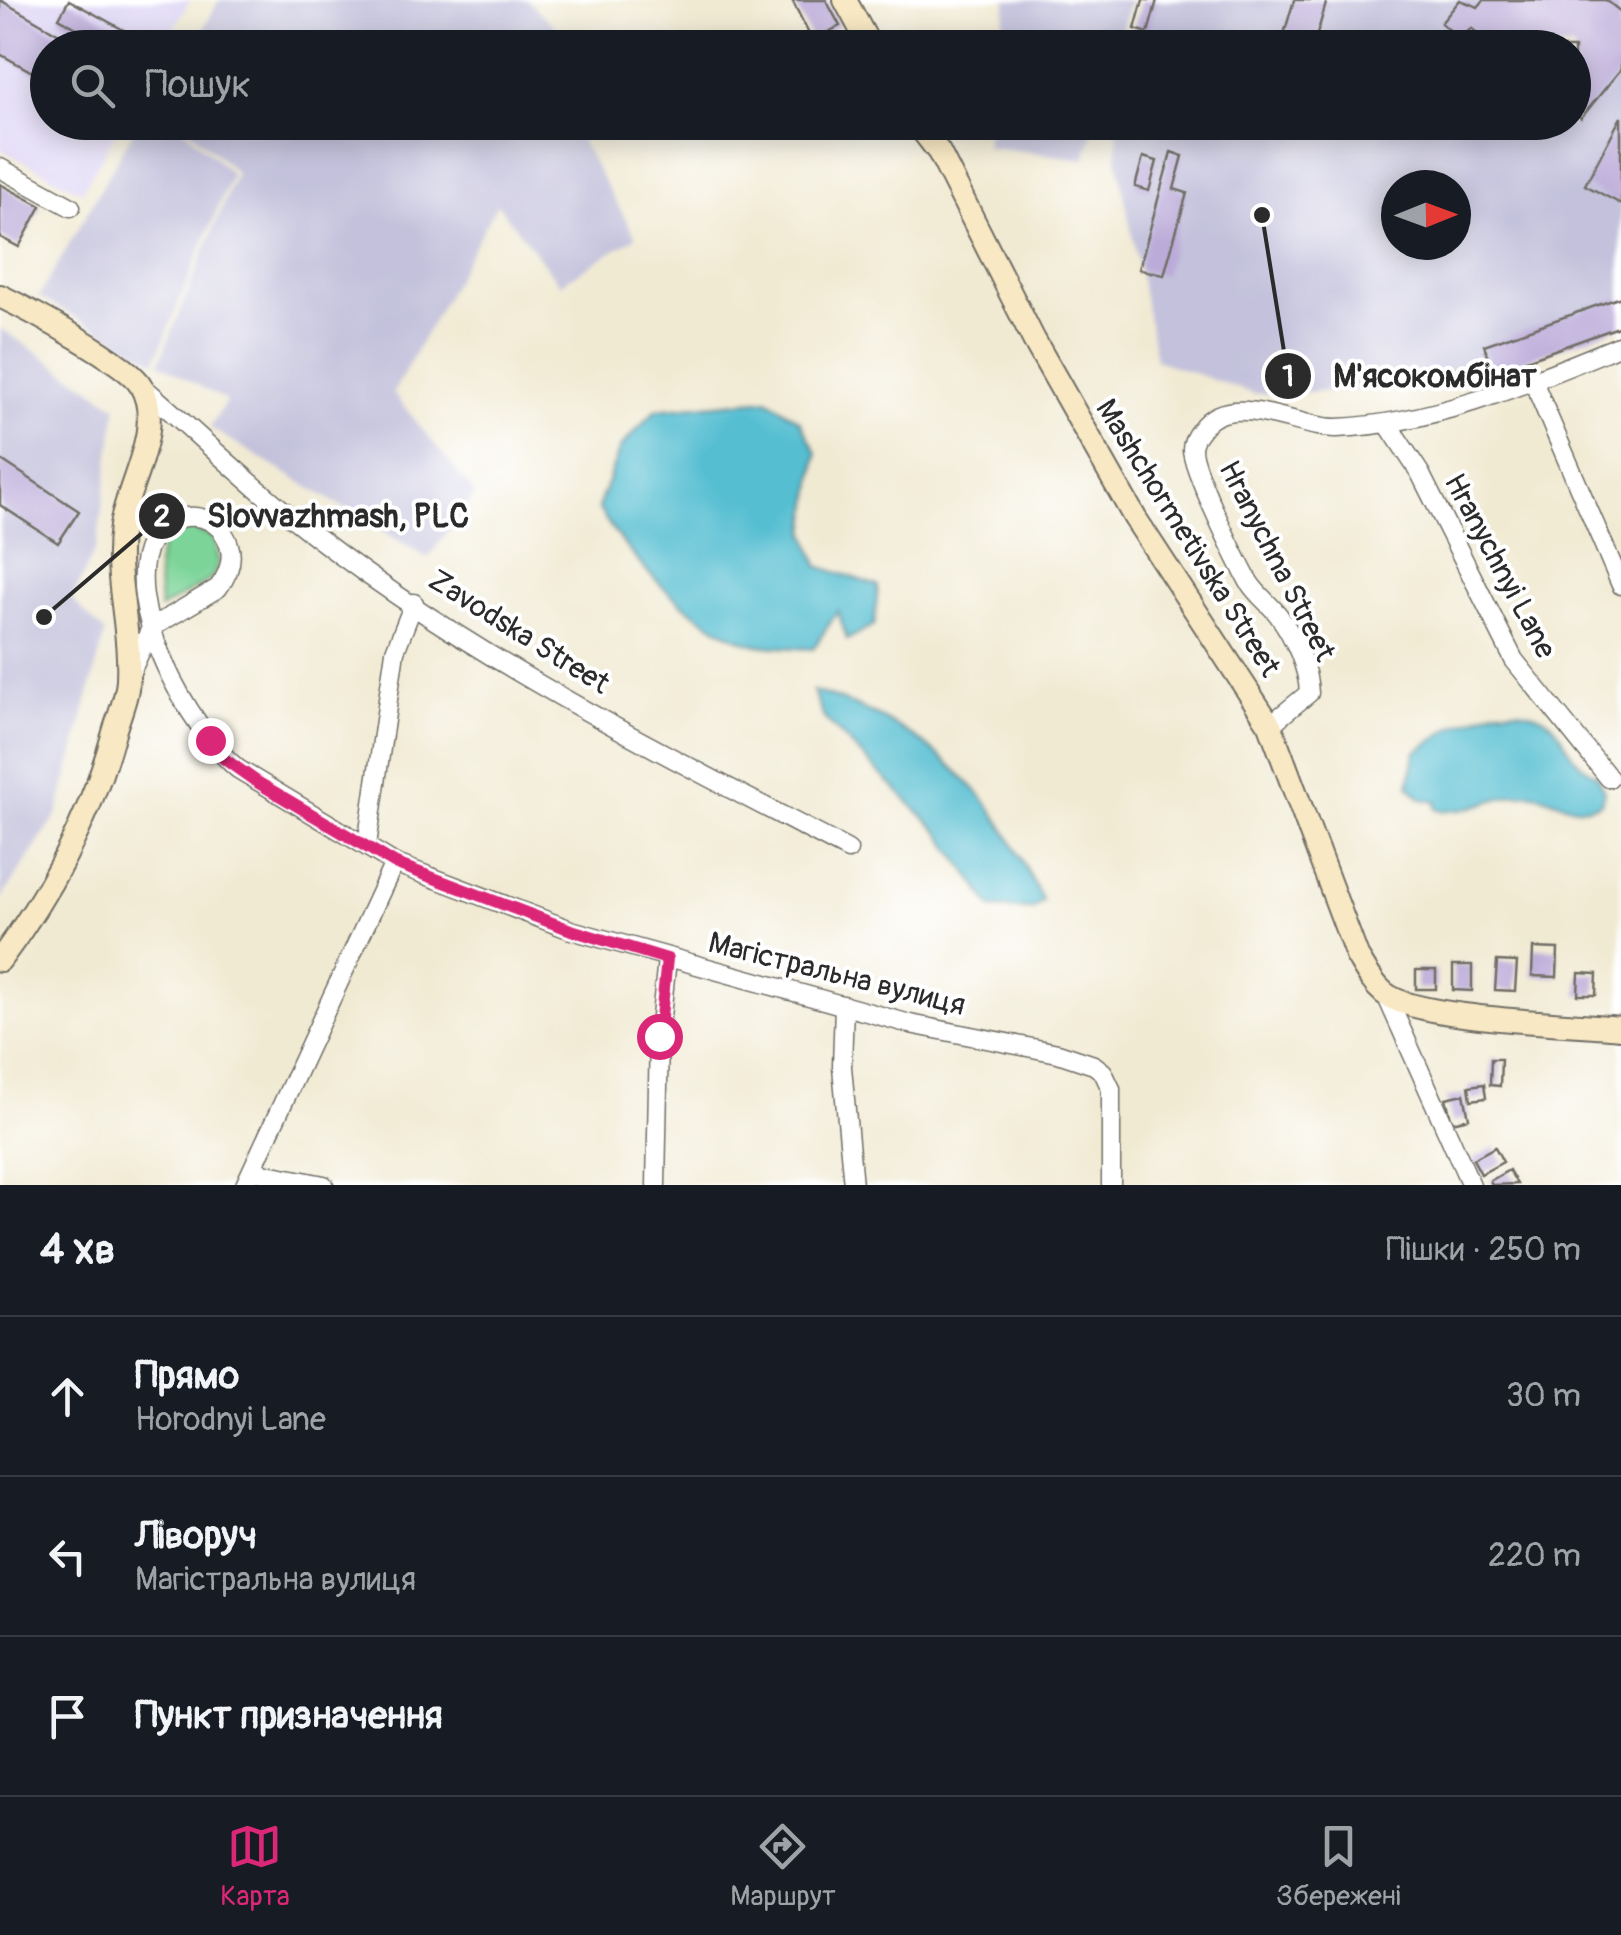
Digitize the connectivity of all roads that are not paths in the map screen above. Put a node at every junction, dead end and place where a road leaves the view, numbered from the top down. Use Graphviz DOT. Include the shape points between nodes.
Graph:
graph roads {
  1 [pos="844,0"];
  2 [pos="861,30"];
  3 [pos="930,140"];
  4 [pos="0,168"];
  5 [pos="71,206"];
  6 [pos="0,296"];
  7 [pos="1621,346"];
  8 [pos="1533,381"];
  9 [pos="141,386"];
  10 [pos="1387,423"];
  11 [pos="1621,586"];
  12 [pos="414,603"];
  13 [pos="151,628"];
  14 [pos="128,682"];
  15 [pos="1270,725"];
  16 [pos="1609,778"];
  17 [pos="367,846"];
  18 [pos="848,850"];
  19 [pos="394,863"];
  20 [pos="667,959"];
  21 [pos="0,960"];
  22 [pos="1386,996"];
  23 [pos="844,1005"];
  24 [pos="1621,1028"];
  25 [pos="249,1178"];
  26 [pos="324,1185"];
  27 [pos="656,1185"];
  28 [pos="854,1185"];
  29 [pos="1111,1185"];
  30 [pos="1471,1185"];
  1 -- 2 [label="street"];
  3 -- 15 [label="street, Mashchormetivska Street" via="1135,518"];
  4 -- 5 [label="street"];
  6 -- 9 [label="street, Zavodska Street" via="119,366"];
  7 -- 8 [label="street, Hranychna Street"];
  8 -- 10 [label="street, Hranychna Street"];
  8 -- 11 [label="street"];
  9 -- 12 [label="street, Zavodska Street" via="290,516"];
  9 -- 14 [label="street" via="144,448 124,502 117,550"];
  10 -- 15 [label="street, Hranychna Street" via="1333,428 1220,412 1195,437 1196,466 1251,586 1279,616 1308,674 1309,693"];
  10 -- 16 [label="street, Hranychnyi Lane" via="1420,473 1514,660"];
  12 -- 17 [label="street" via="395,651"];
  12 -- 18 [label="street, Zavodska Street" via="470,643"];
  13 -- 13 [label="street" via="226,578 231,553 212,520 188,516 151,540 145,569"];
  13 -- 14 [label="street"];
  13 -- 17 [label="street, Магістральна вулиця" via="182,699 223,758"];
  14 -- 21 [label="street" via="84,824"];
  15 -- 22 [label="street, Mashchormetivska Street" via="1357,956"];
  17 -- 19 [label="street, Магістральна вулиця"];
  19 -- 20 [label="street, Магістральна вулиця"];
  19 -- 25 [label="street"];
  20 -- 23 [label="street, Магістральна вулиця"];
  20 -- 27 [label="street"];
  22 -- 24 [label="street" via="1428,1009"];
  22 -- 30 [label="street"];
  23 -- 28 [label="street" via="842,1066"];
  23 -- 29 [label="street, Магістральна вулиця" via="1094,1065 1111,1089"];
  25 -- 26 [label="street"];
}
